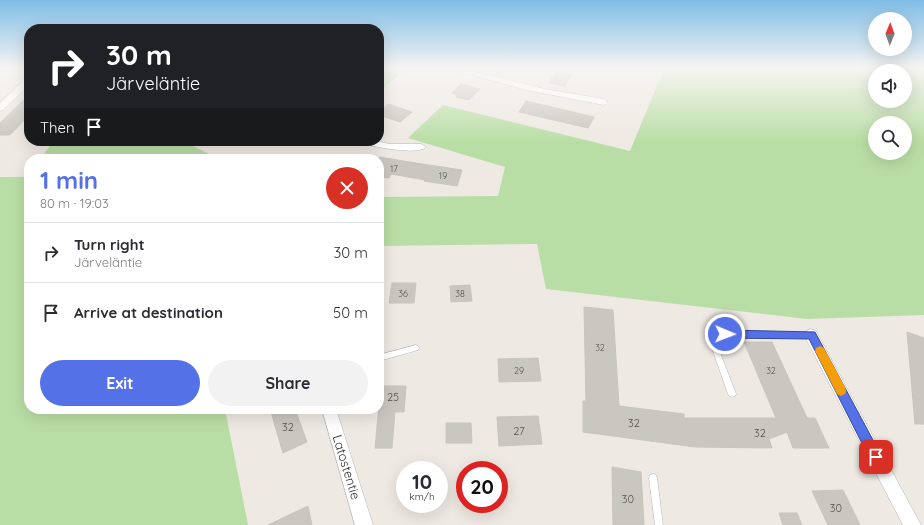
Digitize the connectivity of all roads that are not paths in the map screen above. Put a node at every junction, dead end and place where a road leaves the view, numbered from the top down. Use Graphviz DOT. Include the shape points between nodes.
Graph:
graph roads {
  1 [pos="16,92"];
  2 [pos="545,92"];
  3 [pos="604,102"];
  4 [pos="0,108"];
  5 [pos="384,146"];
  6 [pos="421,147"];
  7 [pos="812,335"];
  8 [pos="416,348"];
  9 [pos="384,357"];
  10 [pos="732,394"];
  11 [pos="331,414"];
  12 [pos="653,478"];
  13 [pos="364,525"];
  14 [pos="659,525"];
  15 [pos="912,525"];
  1 -- 4 [label="street"];
  2 -- 3 [label="street"];
  5 -- 6 [label="street"];
  7 -- 10 [label="lane" via="710,334"];
  7 -- 15 [label="street"];
  8 -- 9 [label="lane"];
  11 -- 13 [label="street, Latostentie"];
  12 -- 14 [label="lane"];
}
